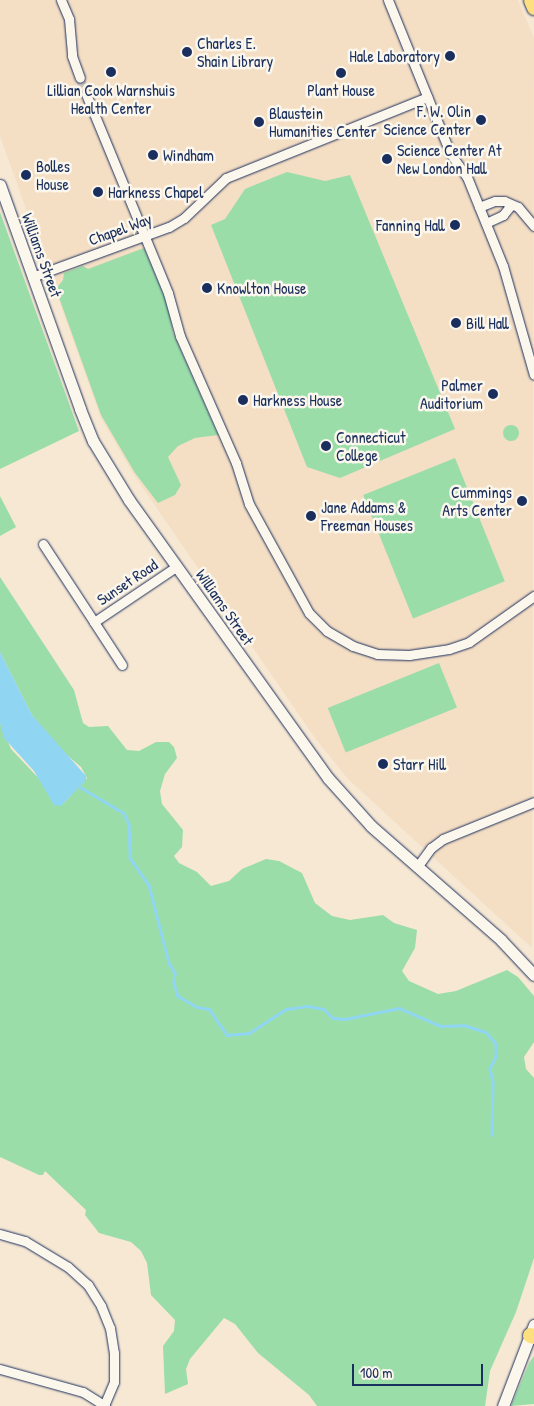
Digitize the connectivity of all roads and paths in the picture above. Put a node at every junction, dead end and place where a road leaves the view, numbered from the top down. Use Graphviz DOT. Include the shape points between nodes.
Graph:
graph roads {
  1 [pos="61,0"];
  2 [pos="388,0"];
  3 [pos="531,0"];
  4 [pos="534,7"];
  5 [pos="80,78"];
  6 [pos="86,94"];
  7 [pos="427,96"];
  8 [pos="0,185"];
  9 [pos="511,205"];
  10 [pos="479,207"];
  11 [pos="486,223"];
  12 [pos="534,226"];
  13 [pos="145,236"];
  14 [pos="32,277"];
  15 [pos="534,375"];
  16 [pos="43,544"];
  17 [pos="176,567"];
  18 [pos="534,596"];
  19 [pos="94,622"];
  20 [pos="122,665"];
  21 [pos="534,802"];
  22 [pos="417,867"];
  23 [pos="532,969"];
  24 [pos="0,1234"];
  25 [pos="533,1332"];
  26 [pos="0,1369"];
  27 [pos="105,1405"];
  28 [pos="503,1406"];
  1 -- 5 [label="street" via="69,19 72,56"];
  2 -- 7 [label="street"];
  3 -- 4 [label="highway"];
  6 -- 13 [label="street"];
  7 -- 10 [label="street" via="450,153 466,176"];
  7 -- 13 [label="street, Chapel Way" via="226,178 181,221"];
  8 -- 14 [label="street, Williams Street"];
  9 -- 10 [label="street" via="498,200"];
  9 -- 11 [label="street" via="503,215"];
  9 -- 12 [label="street" via="518,207"];
  10 -- 11 [label="street"];
  11 -- 15 [label="street" via="504,268"];
  13 -- 14 [label="street, Chapel Way"];
  13 -- 18 [label="street" via="168,293 180,336 223,430 249,504 297,596 321,626 362,650 392,655 419,654 469,642 499,624"];
  14 -- 17 [label="street, Williams Street" via="94,441 128,500"];
  16 -- 19 [label="street, Sunset Road"];
  17 -- 19 [label="street, Sunset Road"];
  17 -- 22 [label="street, Williams Street" via="328,778 371,826"];
  19 -- 20 [label="street, Sunset Road"];
  21 -- 22 [label="street" via="443,839 432,847"];
  22 -- 23 [label="street, Williams Street"];
  24 -- 27 [label="street" via="25,1241 68,1267 88,1285 101,1306 110,1328 114,1353 114,1382"];
  25 -- 28 [label="street"];
  26 -- 27 [label="street" via="83,1392"];
}
